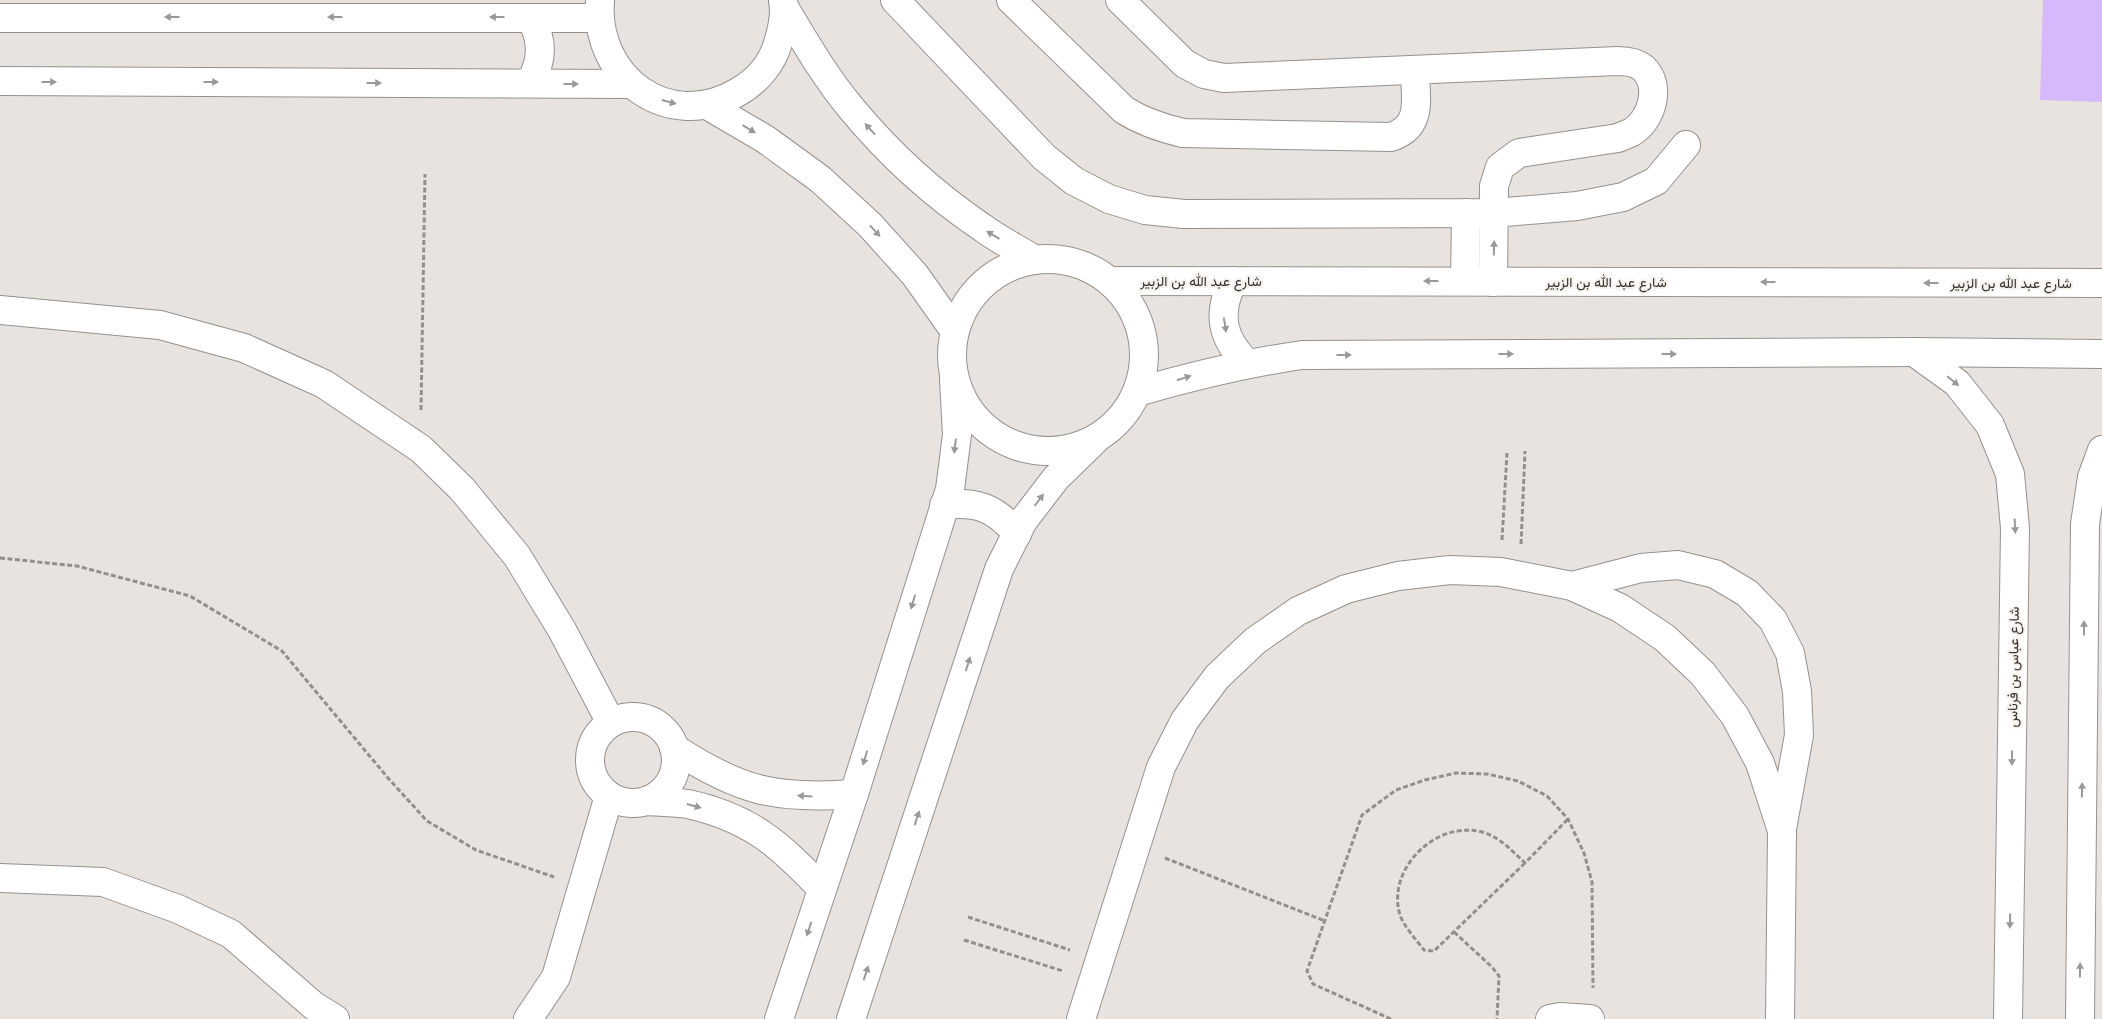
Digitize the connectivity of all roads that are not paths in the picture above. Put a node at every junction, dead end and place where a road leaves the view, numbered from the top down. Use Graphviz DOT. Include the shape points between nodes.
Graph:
graph roads {
  1 [pos="895,0"];
  2 [pos="1011,0"];
  3 [pos="1120,0"];
  4 [pos="783,4"];
  5 [pos="228,8"];
  6 [pos="599,9"];
  7 [pos="0,18"];
  8 [pos="531,18"];
  9 [pos="1415,70"];
  10 [pos="0,81"];
  11 [pos="530,83"];
  12 [pos="631,84"];
  13 [pos="707,104"];
  14 [pos="1686,145"];
  15 [pos="1466,213"];
  16 [pos="1494,213"];
  17 [pos="1035,260"];
  18 [pos="1110,281"];
  19 [pos="1233,281"];
  20 [pos="1465,281"];
  21 [pos="1493,282"];
  22 [pos="2102,283"];
  23 [pos="0,310"];
  24 [pos="954,330"];
  25 [pos="1914,352"];
  26 [pos="2102,354"];
  27 [pos="1247,363"];
  28 [pos="954,380"];
  29 [pos="1137,392"];
  30 [pos="1095,440"];
  31 [pos="2102,450"];
  32 [pos="944,505"];
  33 [pos="1017,534"];
  34 [pos="1572,586"];
  35 [pos="2083,681"];
  36 [pos="2102,702"];
  37 [pos="610,723"];
  38 [pos="674,748"];
  39 [pos="854,794"];
  40 [pos="609,796"];
  41 [pos="646,801"];
  42 [pos="2102,809"];
  43 [pos="2082,829"];
  44 [pos="1782,831"];
  45 [pos="0,878"];
  46 [pos="822,889"];
  47 [pos="335,1019"];
  48 [pos="528,1019"];
  49 [pos="779,1019"];
  50 [pos="851,1019"];
  51 [pos="1080,1019"];
  52 [pos="1550,1019"];
  53 [pos="1590,1019"];
  54 [pos="1780,1019"];
  55 [pos="2008,1019"];
  56 [pos="2080,1019"];
  1 -- 15 [label="street" via="1044,157 1074,181 1109,199 1146,210 1184,214"];
  2 -- 9 [label="street" via="1124,110 1162,129 1183,133 1391,137 1410,126 1415,113"];
  3 -- 9 [label="street" via="1175,56 1204,74 1230,78"];
  4 -- 13 [label="street" via="782,30 776,51 764,71 729,98"];
  17 -- 4 [label="street, one-way" via="983,229 935,193 891,152 815,59"];
  5 -- 7 [label="street, one-way"];
  8 -- 5 [label="street, one-way"];
  6 -- 8 [label="street"];
  6 -- 12 [label="street" via="608,54"];
  8 -- 11 [label="street" via="541,44 537,71"];
  9 -- 16 [label="street" via="1618,61 1631,62 1643,68 1651,79 1652,106 1645,120 1633,132 1618,138 1519,153 1500,167 1494,186"];
  10 -- 11 [label="street, one-way"];
  11 -- 12 [label="street, one-way"];
  12 -- 13 [label="street, one-way" via="654,98 680,105"];
  13 -- 24 [label="street, one-way" via="766,139 820,179 870,225 915,275"];
  14 -- 16 [label="street" via="1656,181 1623,197 1577,206"];
  15 -- 16 [label="street"];
  15 -- 20 [label="street"];
  21 -- 16 [label="street, one-way"];
  17 -- 18 [label="street" via="1061,260 1087,267"];
  17 -- 24 [label="street" via="1008,268 984,282 965,304"];
  18 -- 19 [label="street, شارع عبد الله بن الزبير"];
  18 -- 29 [label="street" via="1126,299 1138,321 1144,344 1144,369"];
  20 -- 19 [label="street, شارع عبد الله بن الزبير, one-way"];
  19 -- 27 [label="street, one-way" via="1223,308 1224,323 1228,339"];
  20 -- 21 [label="street, شارع عبد الله بن الزبير"];
  22 -- 21 [label="street, شارع عبد الله بن الزبير, one-way"];
  23 -- 37 [label="street" via="160,326 244,348 324,384 421,448 462,489 517,556 562,630"];
  24 -- 28 [label="street" via="950,355"];
  25 -- 26 [label="street"];
  27 -- 25 [label="street, one-way" via="1302,355"];
  25 -- 55 [label="street, شارع عباس بن فرناس, one-way" via="1957,383 1990,425 2010,474 2015,528"];
  29 -- 27 [label="street, one-way"];
  28 -- 30 [label="street" via="969,412 994,436 1026,450 1061,451"];
  28 -- 32 [label="street, one-way" via="957,435 950,489"];
  29 -- 30 [label="street" via="1120,420"];
  33 -- 30 [label="street, one-way" via="1056,478"];
  35 -- 31 [label="street, one-way" via="2085,524 2092,477"];
  32 -- 33 [label="street" via="978,505 993,511"];
  32 -- 39 [label="street, one-way"];
  50 -- 33 [label="street, one-way" via="999,569"];
  34 -- 44 [label="street" via="1628,613 1664,638 1703,674 1735,716 1760,763"];
  34 -- 44 [label="street" via="1641,568 1678,565 1715,574 1747,593 1773,620 1790,653 1799,735"];
  34 -- 51 [label="street" via="1510,573 1450,570 1398,576 1346,589 1298,611 1255,641 1217,678 1185,720 1162,767"];
  35 -- 36 [label="street"];
  43 -- 35 [label="street, one-way"];
  37 -- 38 [label="street" via="622,719 648,720 668,736"];
  37 -- 40 [label="street" via="593,745 590,759 592,773"];
  39 -- 38 [label="street, one-way" via="819,796 757,790 700,766"];
  38 -- 41 [label="street" via="676,764 671,780 661,793"];
  39 -- 46 [label="street"];
  40 -- 41 [label="street" via="634,803"];
  40 -- 48 [label="street" via="556,977"];
  41 -- 46 [label="street, one-way" via="686,804 725,814 761,832 792,857"];
  42 -- 43 [label="street"];
  56 -- 43 [label="street, one-way"];
  44 -- 54 [label="street"];
  45 -- 47 [label="street" via="104,882 178,909 231,934 314,1006"];
  46 -- 49 [label="street, one-way"];
  52 -- 53 [label="street"];
}
